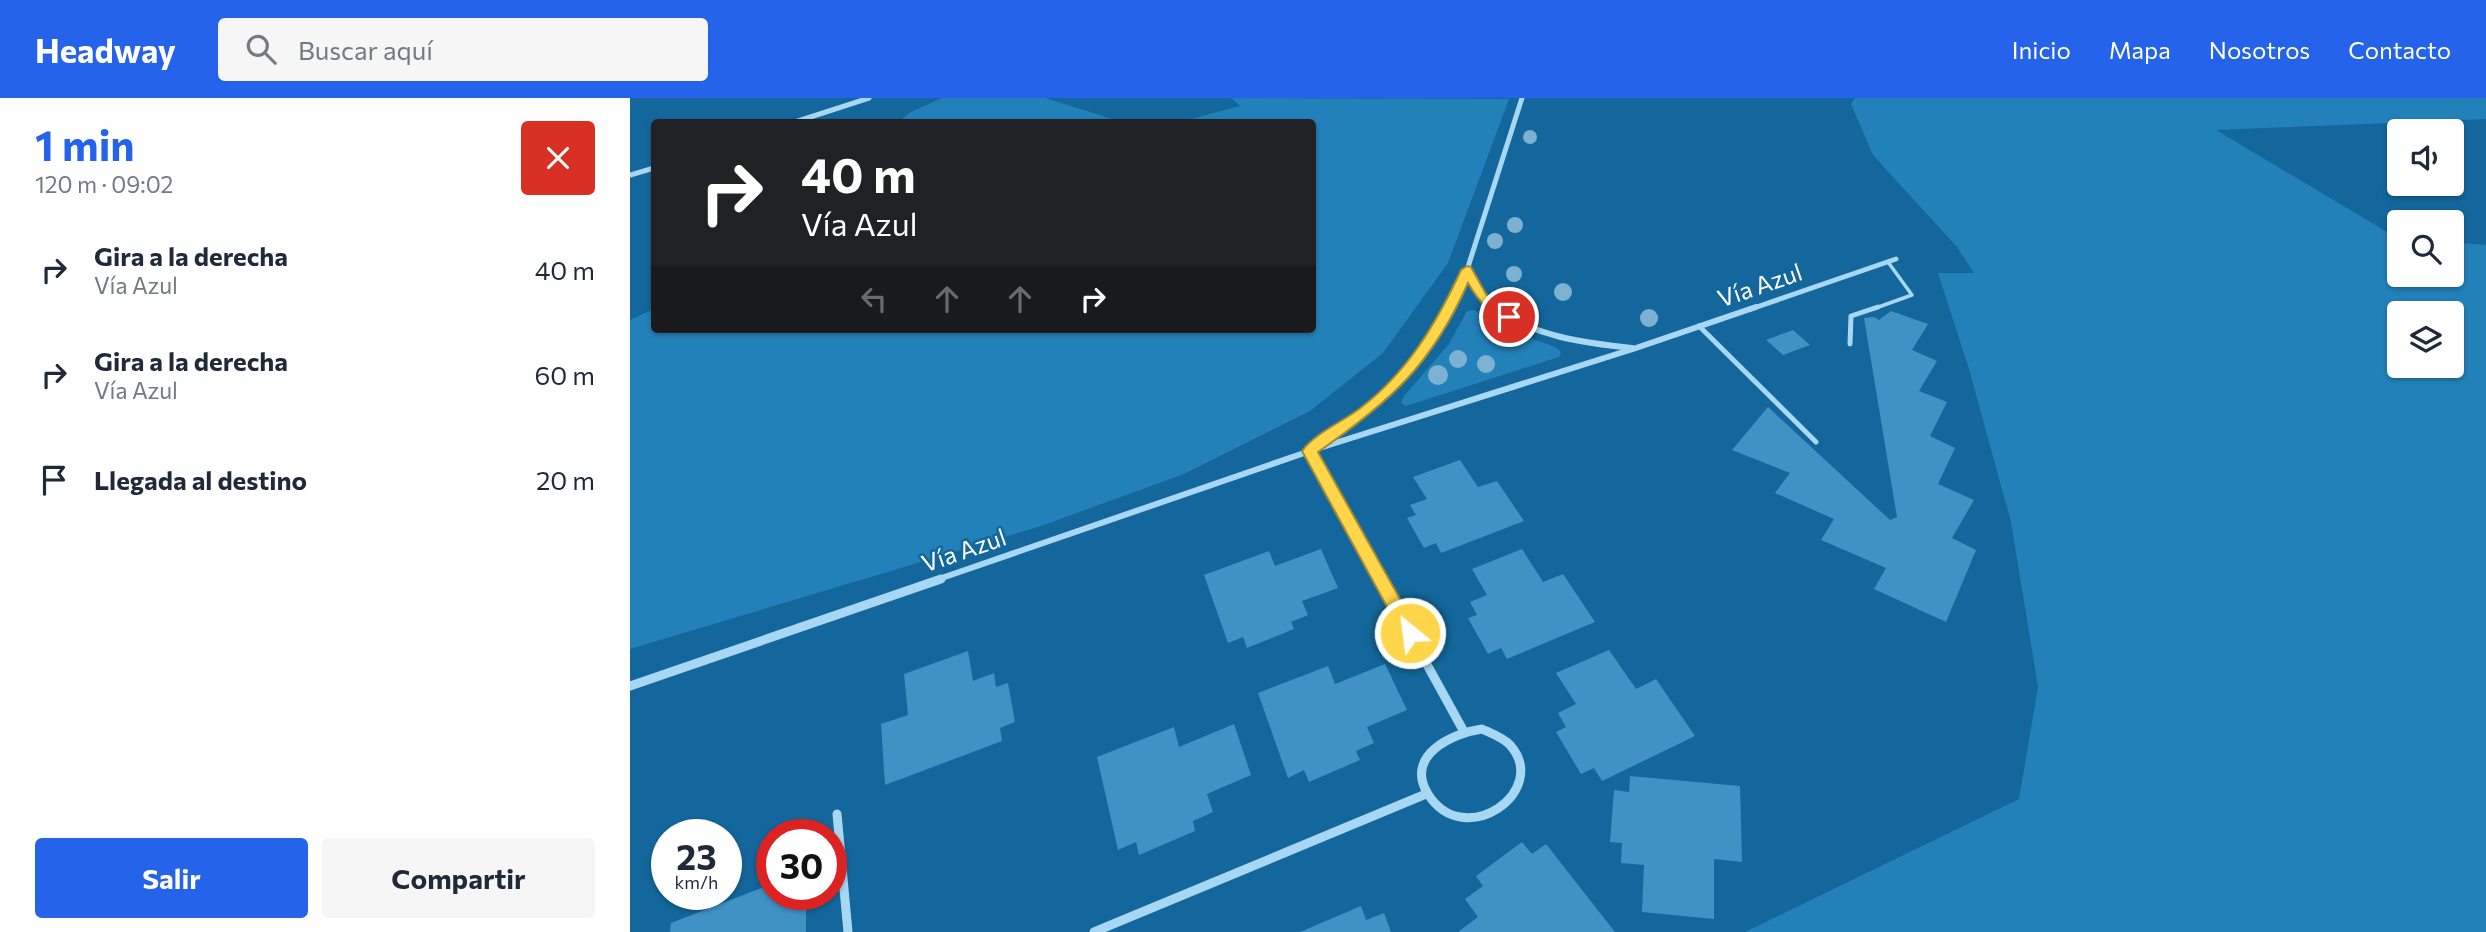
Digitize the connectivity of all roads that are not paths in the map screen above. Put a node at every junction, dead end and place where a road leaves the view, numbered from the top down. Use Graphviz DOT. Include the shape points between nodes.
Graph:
graph roads {
  1 [pos="869,98"];
  2 [pos="1522,98"];
  3 [pos="804,119"];
  4 [pos="651,170"];
  5 [pos="630,175"];
  6 [pos="1896,260"];
  7 [pos="1888,262"];
  8 [pos="1467,270"];
  9 [pos="1699,326"];
  10 [pos="1850,344"];
  11 [pos="1636,348"];
  12 [pos="1816,442"];
  13 [pos="1310,451"];
  14 [pos="630,686"];
  15 [pos="1463,730"];
  16 [pos="1426,794"];
  17 [pos="837,814"];
  18 [pos="848,932"];
  19 [pos="1094,932"];
  1 -- 3 [label="street"];
  2 -- 8 [label="street, Vía Azul"];
  4 -- 5 [label="street"];
  6 -- 7 [label="street, Vía Azul"];
  7 -- 9 [label="street, Vía Azul"];
  7 -- 10 [label="lane" via="1912,295 1851,316"];
  8 -- 11 [label="street, Vía Azul" via="1489,303 1528,327 1569,340"];
  8 -- 13 [label="street, Vía Azul" via="1440,327 1406,373 1366,411"];
  9 -- 11 [label="street, Vía Azul"];
  9 -- 12 [label="lane"];
  11 -- 13 [label="street, Vía Azul"];
  13 -- 14 [label="street, Vía Azul"];
  13 -- 15 [label="street"];
  15 -- 16 [label="street" via="1434,747 1425,762"];
  15 -- 16 [label="street" via="1482,729 1500,735 1514,747 1521,764 1521,782 1496,812 1477,818 1456,817 1438,808"];
  16 -- 19 [label="street"];
  17 -- 18 [label="street"];
}
